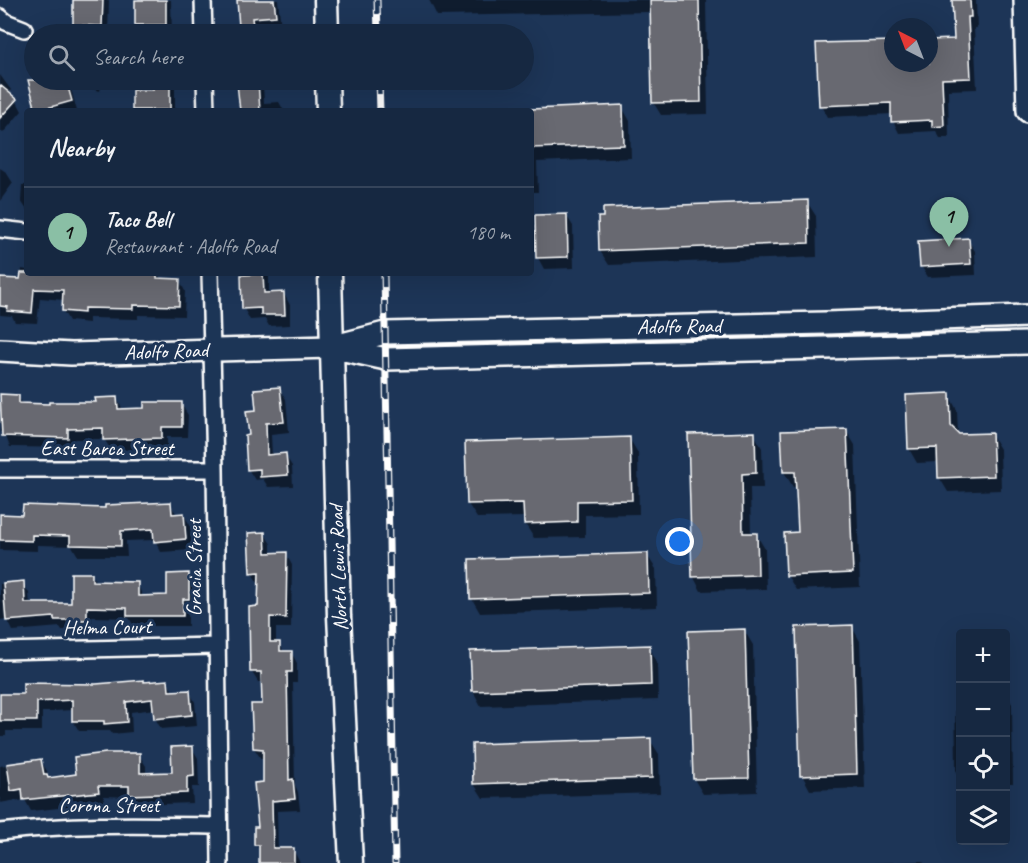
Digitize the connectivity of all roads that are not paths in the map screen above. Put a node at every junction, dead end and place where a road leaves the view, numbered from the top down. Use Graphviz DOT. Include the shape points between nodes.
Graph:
graph roads {
  1 [pos="203,0"];
  2 [pos="326,0"];
  3 [pos="1025,0"];
  4 [pos="0,17"];
  5 [pos="204,24"];
  6 [pos="327,24"];
  7 [pos="24,29"];
  8 [pos="205,90"];
  9 [pos="327,90"];
  10 [pos="206,108"];
  11 [pos="328,108"];
  12 [pos="1028,111"];
  13 [pos="0,229"];
  14 [pos="24,231"];
  15 [pos="210,276"];
  16 [pos="330,276"];
  17 [pos="1028,316"];
  18 [pos="1028,343"];
  19 [pos="331,347"];
  20 [pos="212,349"];
  21 [pos="0,350"];
  22 [pos="0,469"];
  23 [pos="215,469"];
  24 [pos="216,646"];
  25 [pos="0,651"];
  26 [pos="219,826"];
  27 [pos="0,832"];
  28 [pos="220,863"];
  29 [pos="351,863"];
  1 -- 5 [label="street"];
  2 -- 6 [label="main road"];
  3 -- 12 [label="main road"];
  4 -- 7 [label="street"];
  8 -- 10 [label="street"];
  9 -- 11 [label="main road"];
  13 -- 14 [label="street"];
  15 -- 20 [label="street, Gracia Street"];
  16 -- 19 [label="main road, North Lewis Road"];
  17 -- 19 [label="main road, Adolfo Road" via="385,333"];
  18 -- 19 [label="main road, Adolfo Road" via="386,359"];
  19 -- 20 [label="main road, Adolfo Road"];
  19 -- 29 [label="main road, North Lewis Road"];
  20 -- 21 [label="main road, Adolfo Road" via="71,354"];
  20 -- 23 [label="street, Gracia Street"];
  22 -- 23 [label="street, East Barca Street"];
  23 -- 24 [label="street, Gracia Street"];
  24 -- 25 [label="street, Helma Court"];
  24 -- 26 [label="street, Gracia Street"];
  26 -- 27 [label="street, Corona Street" via="97,825"];
  26 -- 28 [label="street, Gracia Street"];
}
